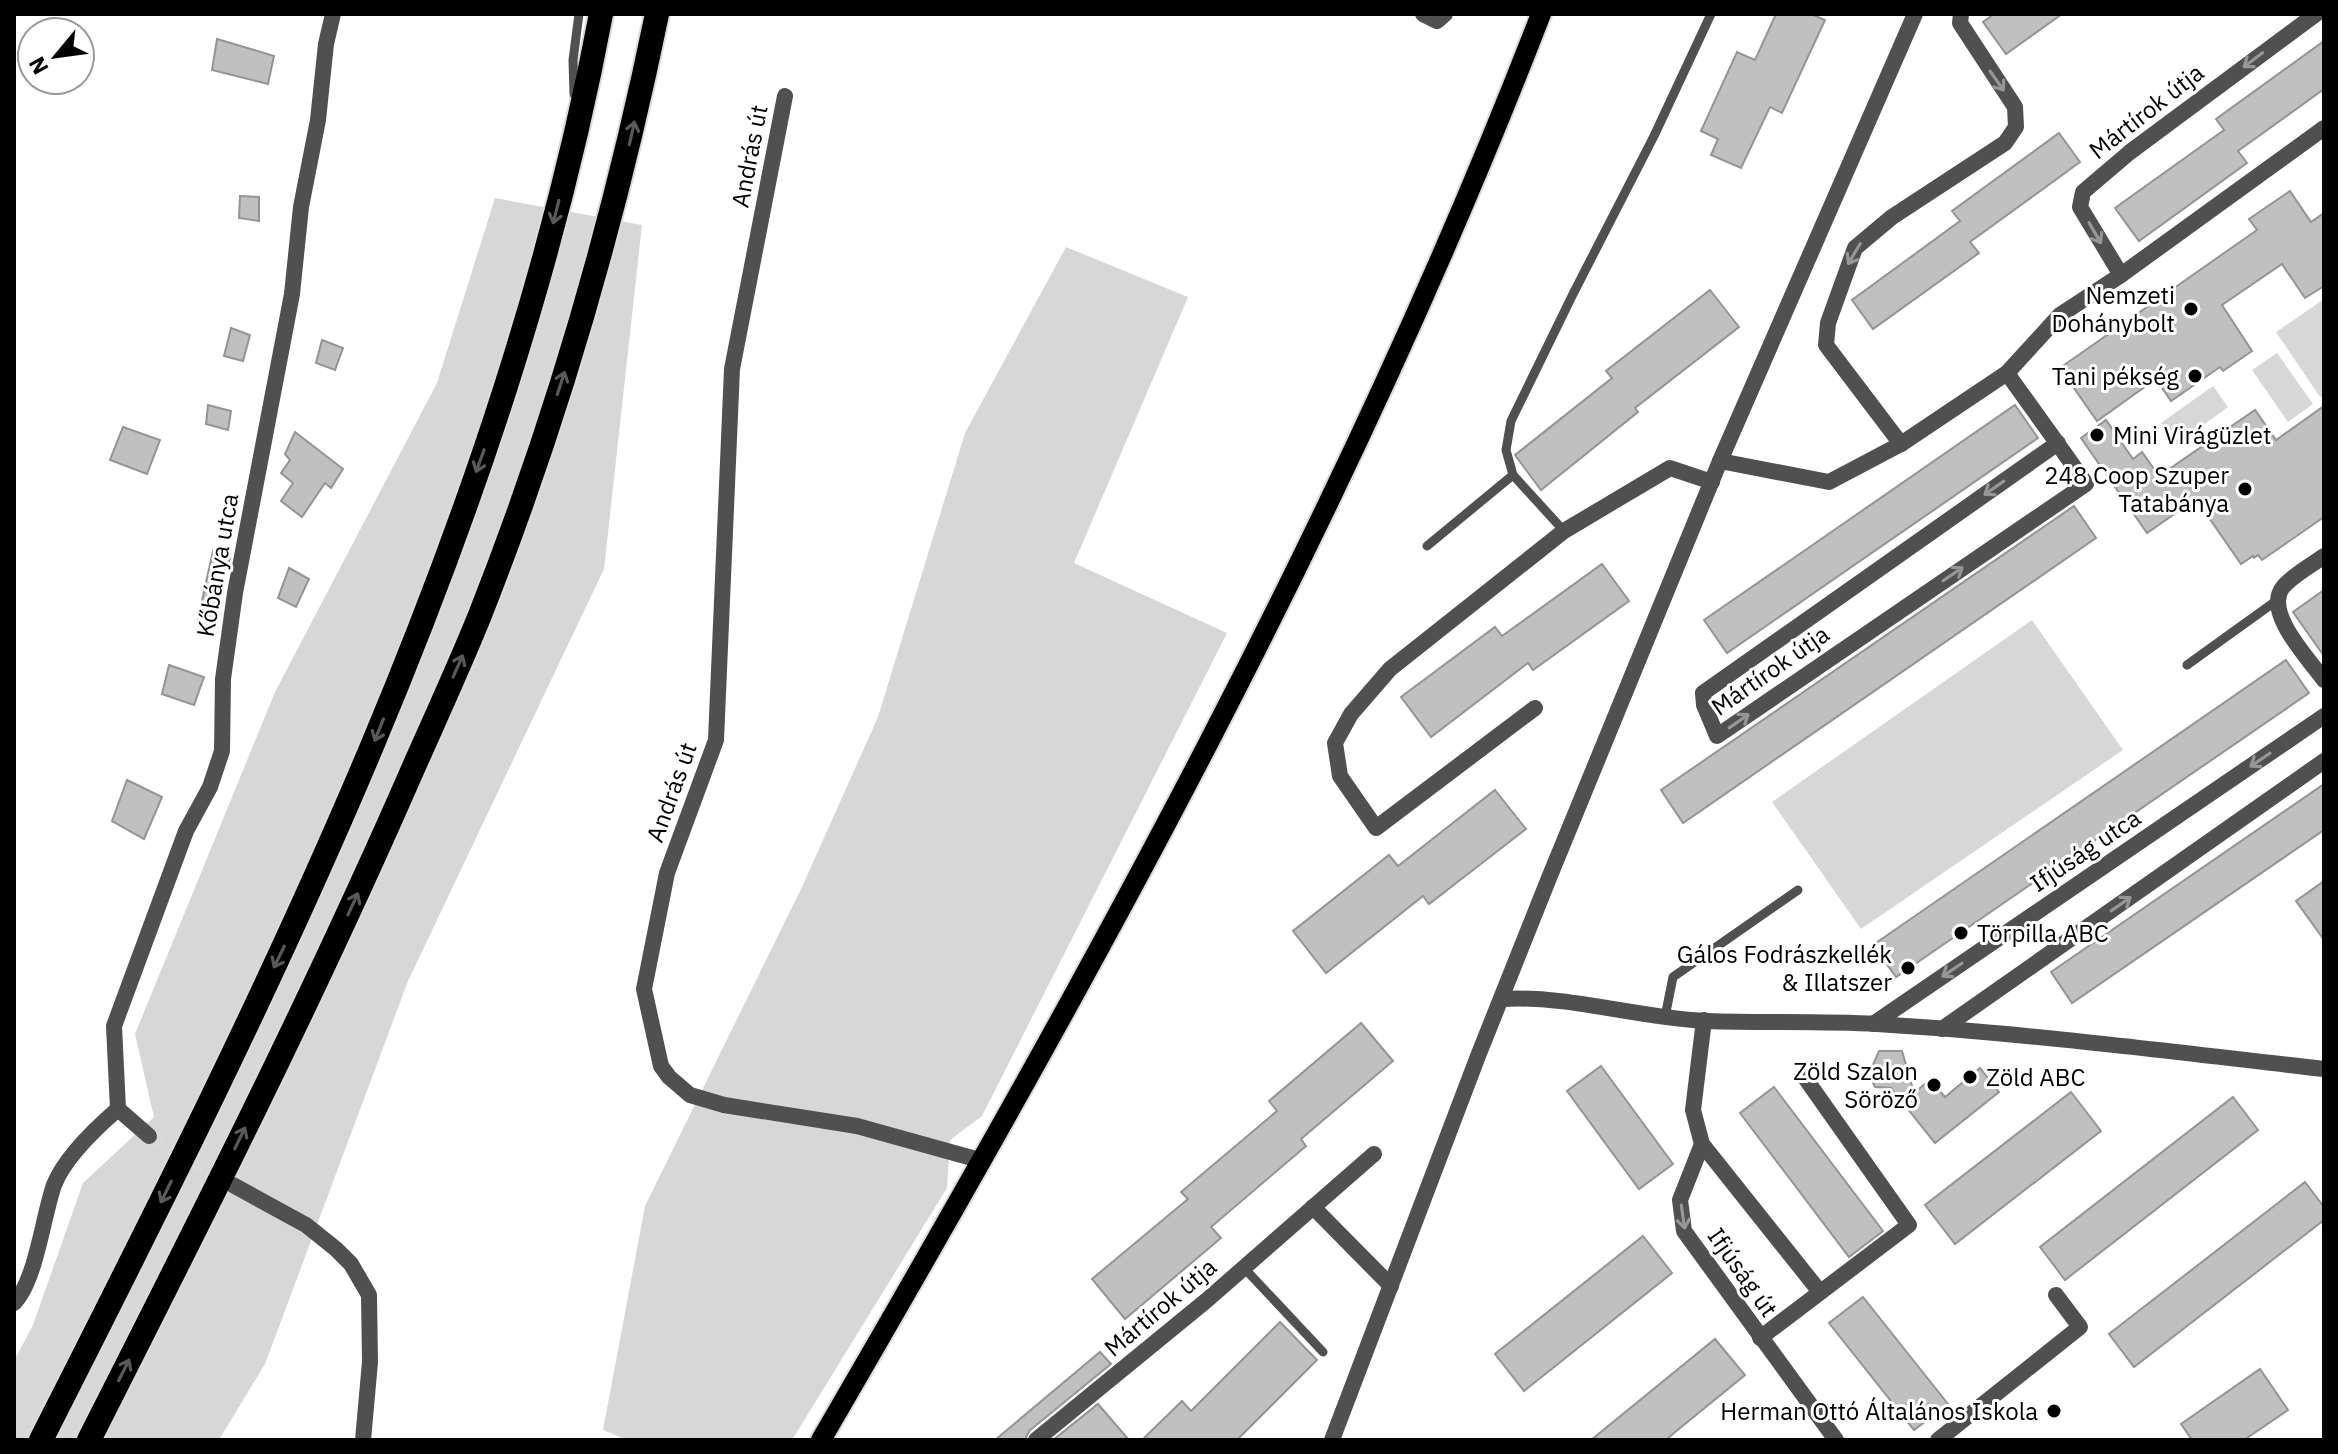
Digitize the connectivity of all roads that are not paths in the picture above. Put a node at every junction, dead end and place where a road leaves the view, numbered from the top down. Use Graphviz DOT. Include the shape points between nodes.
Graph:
graph roads {
  1 [pos="333,14"];
  2 [pos="579,14"];
  3 [pos="601,14"];
  4 [pos="657,14"];
  5 [pos="1423,14"];
  6 [pos="1445,14"];
  7 [pos="1541,14"];
  8 [pos="1711,14"];
  9 [pos="1961,14"];
  10 [pos="2316,14"];
  11 [pos="1910,16"];
  12 [pos="785,96"];
  13 [pos="2324,128"];
  14 [pos="575,137"];
  15 [pos="2121,275"];
  16 [pos="2007,373"];
  17 [pos="2058,443"];
  18 [pos="1901,444"];
  19 [pos="1720,461"];
  20 [pos="1513,475"];
  21 [pos="1712,482"];
  22 [pos="1564,531"];
  23 [pos="1427,546"];
  24 [pos="2322,561"];
  25 [pos="2276,601"];
  26 [pos="2187,665"];
  27 [pos="2324,680"];
  28 [pos="1535,708"];
  29 [pos="2324,716"];
  30 [pos="2324,761"];
  31 [pos="1798,890"];
  32 [pos="1502,999"];
  33 [pos="1665,1017"];
  34 [pos="1704,1020"];
  35 [pos="1873,1024"];
  36 [pos="1942,1029"];
  37 [pos="2324,1069"];
  38 [pos="1803,1075"];
  39 [pos="118,1109"];
  40 [pos="149,1136"];
  41 [pos="1702,1144"];
  42 [pos="1374,1154"];
  43 [pos="983,1161"];
  44 [pos="233,1185"];
  45 [pos="1313,1207"];
  46 [pos="1244,1268"];
  47 [pos="1391,1286"];
  48 [pos="1820,1292"];
  49 [pos="2056,1295"];
  50 [pos="14,1303"];
  51 [pos="1760,1338"];
  52 [pos="1323,1352"];
  53 [pos="41,1440"];
  54 [pos="89,1440"];
  55 [pos="363,1440"];
  56 [pos="821,1440"];
  57 [pos="1036,1440"];
  58 [pos="1332,1440"];
  59 [pos="1836,1440"];
  60 [pos="1938,1440"];
  1 -- 39 [label="street, Kőbánya utca" via="292,294 235,593 223,679 222,751 186,831 114,1026"];
  2 -- 14 [label="lane" via="573,60"];
  3 -- 14 [label="highway"];
  54 -- 4 [label="highway, one-way" via="357,895 480,615 592,288"];
  5 -- 6 [label="street" via="1437,21"];
  7 -- 43 [label="main road" via="1411,329 1260,644 1150,858"];
  8 -- 20 [label="lane" via="1511,421 1506,450"];
  9 -- 18 [label="street, one-way" via="1960,23 2015,107 2016,127 2005,143 1892,217 1855,248 1828,323 1826,345"];
  10 -- 15 [label="street, Mártírok útja, one-way" via="2083,192 2080,207"];
  11 -- 19 [label="street"];
  12 -- 43 [label="street, András út" via="732,369 716,740 667,873 644,989 661,1066 690,1095 857,1126"];
  13 -- 15 [label="street"];
  14 -- 53 [label="highway, one-way" via="539,278 486,443 363,770 169,1188"];
  15 -- 16 [label="street" via="2060,315"];
  16 -- 17 [label="street, Mártírok útja"];
  16 -- 18 [label="street"];
  17 -- 17 [label="street, Mártírok útja, one-way" via="1703,693 1717,736 2086,484"];
  18 -- 19 [label="street" via="1829,482"];
  19 -- 21 [label="street"];
  20 -- 22 [label="lane"];
  20 -- 23 [label="lane"];
  21 -- 22 [label="street" via="1670,468"];
  21 -- 32 [label="street"];
  22 -- 28 [label="street" via="1390,669 1351,714 1335,743 1340,776 1376,828"];
  24 -- 25 [label="street" via="2283,586"];
  25 -- 26 [label="lane"];
  25 -- 27 [label="street" via="2279,616"];
  29 -- 35 [label="street, Ifjúság utca, one-way"];
  36 -- 30 [label="street, one-way"];
  31 -- 33 [label="lane" via="1673,977"];
  32 -- 33 [label="street"];
  32 -- 47 [label="street"];
  33 -- 34 [label="street"];
  34 -- 35 [label="street"];
  34 -- 41 [label="street, Ifjúság út" via="1693,1110"];
  35 -- 36 [label="street"];
  36 -- 37 [label="street"];
  38 -- 48 [label="street, Ifjúság út" via="1909,1225"];
  39 -- 40 [label="street"];
  39 -- 50 [label="street" via="89,1134 56,1181 33,1268"];
  41 -- 48 [label="street, Ifjúság út"];
  41 -- 51 [label="street, Ifjúság út, one-way" via="1680,1200 1684,1231"];
  42 -- 45 [label="street, Mártírok útja"];
  43 -- 56 [label="main road"];
  44 -- 55 [label="street" via="306,1225 336,1249 369,1295"];
  45 -- 46 [label="street, Mártírok útja"];
  45 -- 47 [label="street"];
  46 -- 52 [label="lane"];
  46 -- 57 [label="street, Mártírok útja"];
  47 -- 58 [label="street"];
  48 -- 51 [label="street, Ifjúság út"];
  49 -- 60 [label="street" via="2080,1327"];
  51 -- 59 [label="street, Ifjúság út"];
}
